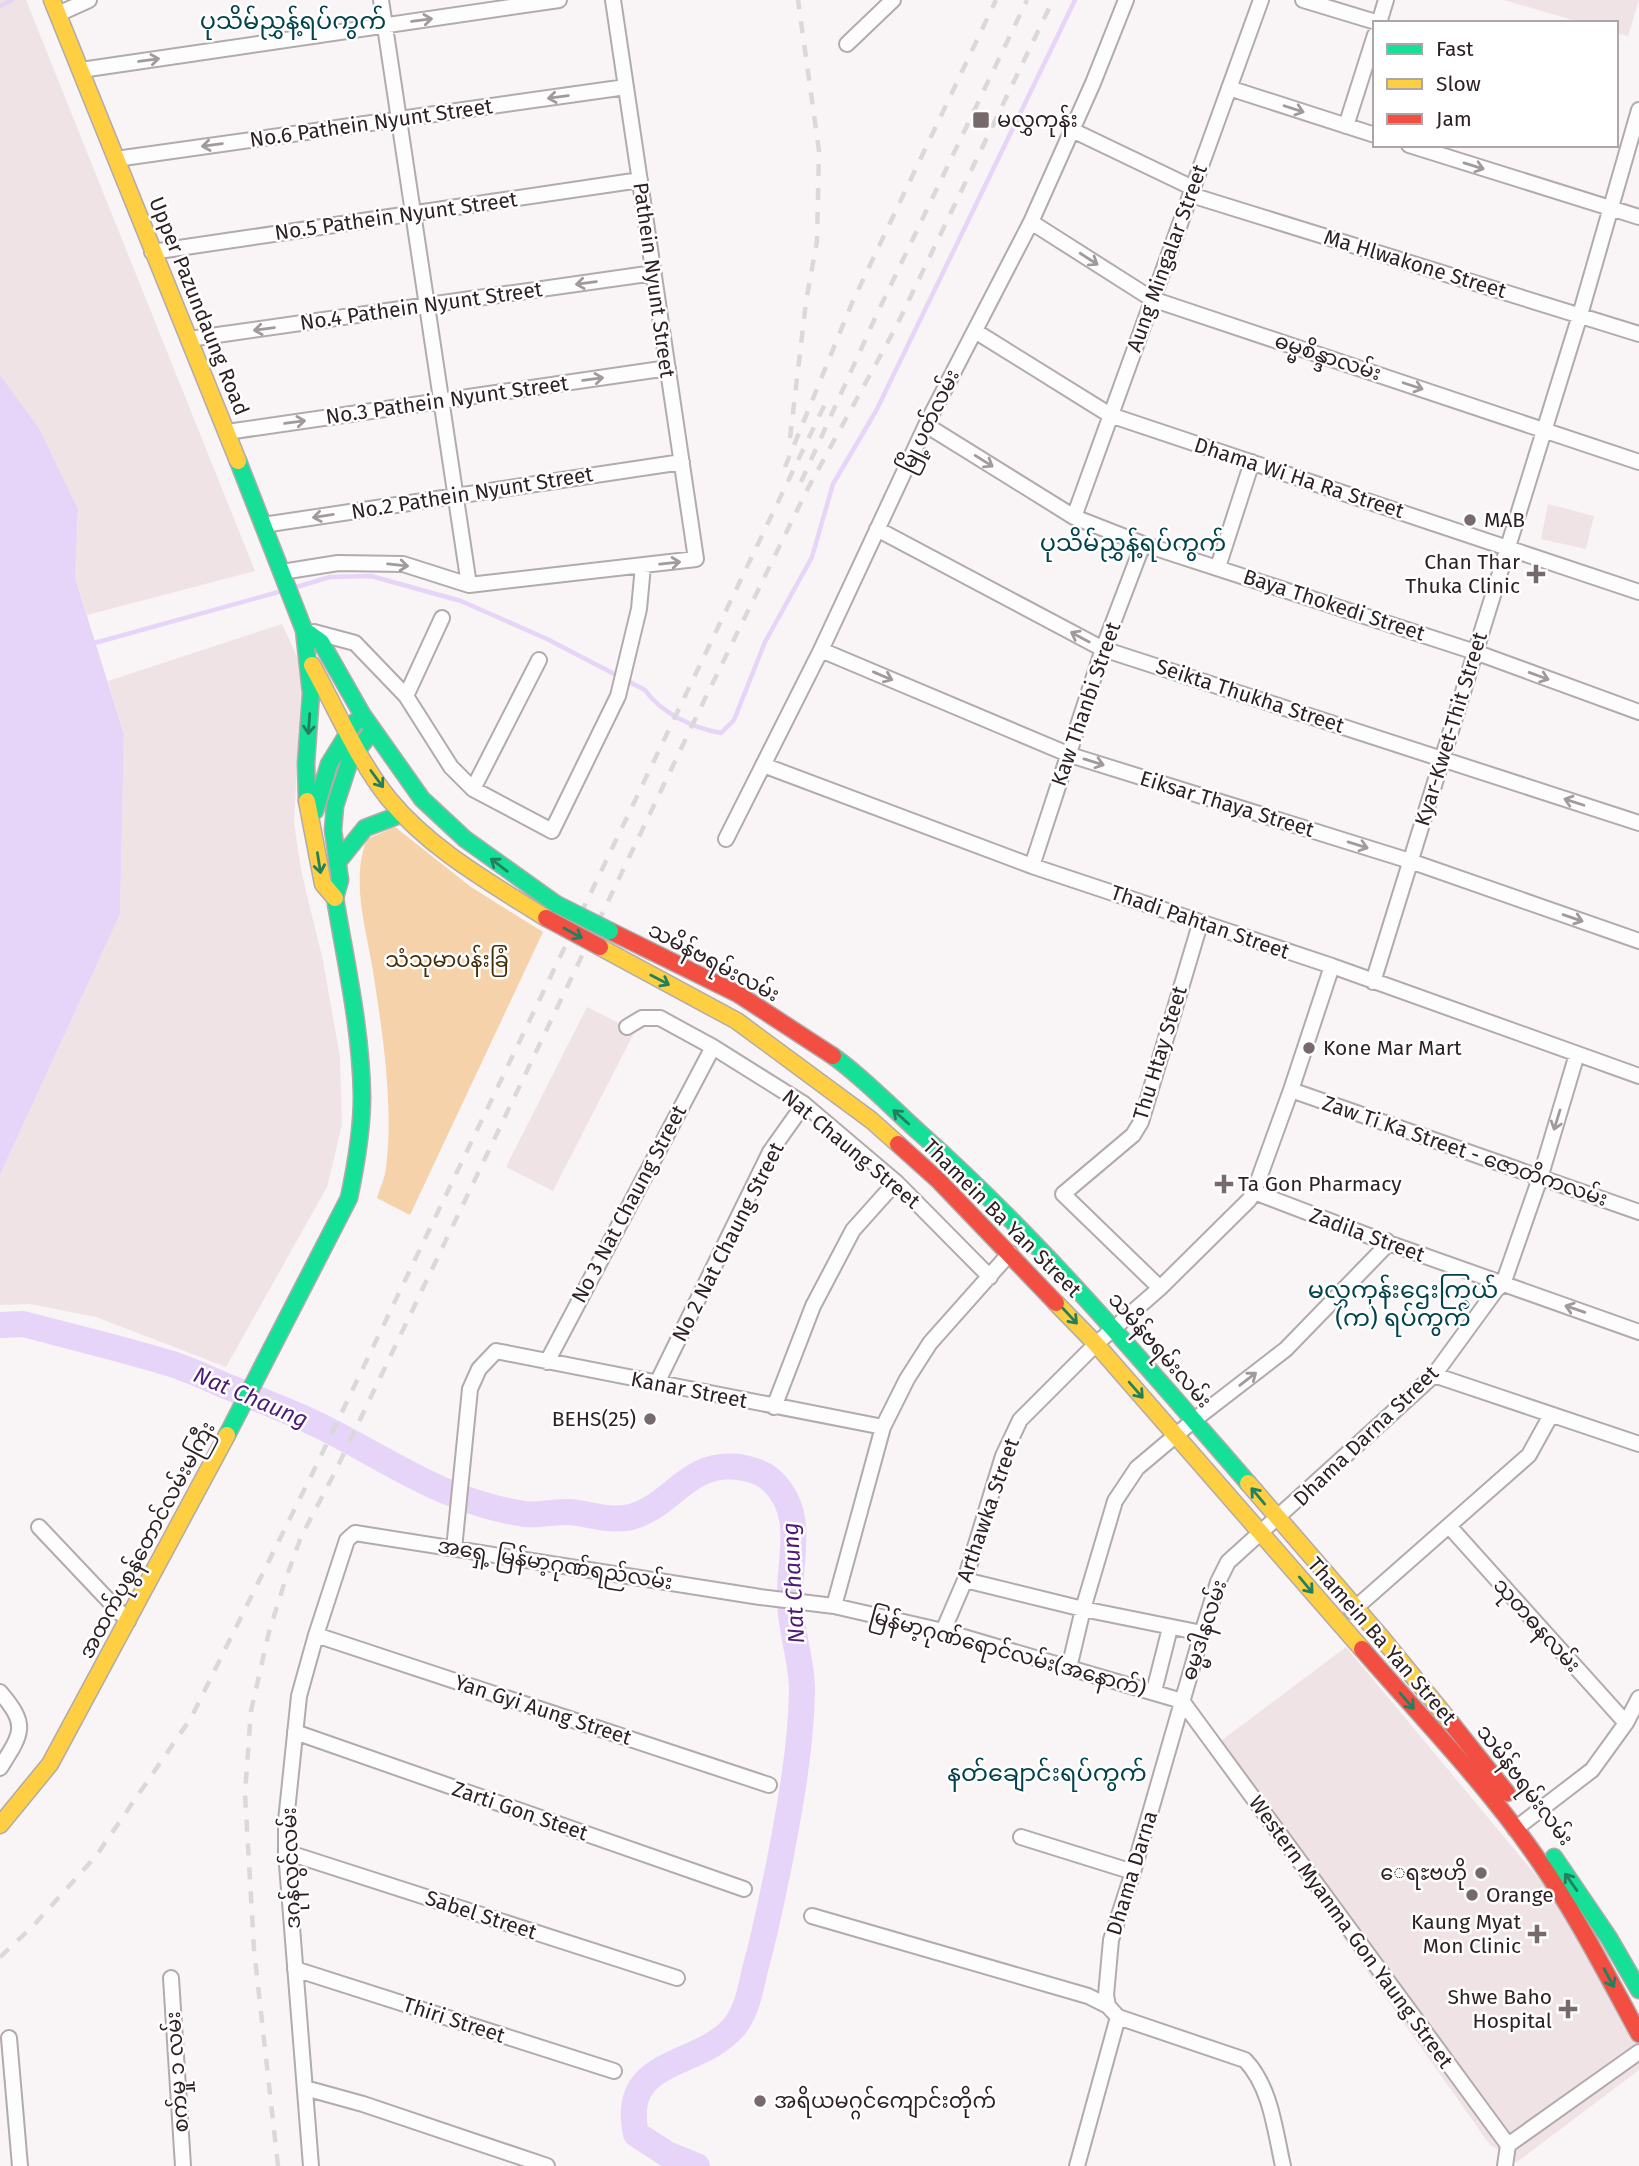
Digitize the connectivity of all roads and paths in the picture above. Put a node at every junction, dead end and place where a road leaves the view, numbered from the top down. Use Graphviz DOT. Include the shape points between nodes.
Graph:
graph roads {
  1 [pos="89,0"];
  2 [pos="381,0"];
  3 [pos="559,0"];
  4 [pos="613,0"];
  5 [pos="893,0"];
  6 [pos="1126,0"];
  7 [pos="1261,0"];
  8 [pos="1303,0"];
  9 [pos="1386,0"];
  10 [pos="55,7"];
  11 [pos="1373,21"];
  12 [pos="1380,21"];
  13 [pos="384,26"];
  14 [pos="1373,41"];
  15 [pos="847,44"];
  16 [pos="81,70"];
  17 [pos="626,87"];
  18 [pos="1229,88"];
  19 [pos="1639,110"];
  20 [pos="398,119"];
  21 [pos="1346,126"];
  22 [pos="1072,130"];
  23 [pos="1373,134"];
  24 [pos="1415,147"];
  25 [pos="116,159"];
  26 [pos="640,180"];
  27 [pos="1192,192"];
  28 [pos="1610,208"];
  29 [pos="413,214"];
  30 [pos="1639,217"];
  31 [pos="1031,222"];
  32 [pos="152,252"];
  33 [pos="653,273"];
  34 [pos="1152,299"];
  35 [pos="427,305"];
  36 [pos="1580,315"];
  37 [pos="975,331"];
  38 [pos="1639,334"];
  39 [pos="189,340"];
  40 [pos="668,368"];
  41 [pos="441,401"];
  42 [pos="1110,415"];
  43 [pos="926,425"];
  44 [pos="1544,429"];
  45 [pos="227,432"];
  46 [pos="682,462"];
  47 [pos="1252,462"];
  48 [pos="1639,462"];
  49 [pos="456,495"];
  50 [pos="1074,517"];
  51 [pos="264,526"];
  52 [pos="877,528"];
  53 [pos="1143,544"];
  54 [pos="1507,548"];
  55 [pos="643,566"];
  56 [pos="1218,567"];
  57 [pos="282,572"];
  58 [pos="469,585"];
  59 [pos="1639,592"];
  60 [pos="442,618"];
  61 [pos="304,630"];
  62 [pos="1103,649"];
  63 [pos="821,650"];
  64 [pos="1475,652"];
  65 [pos="307,656"];
  66 [pos="539,660"];
  67 [pos="406,696"];
  68 [pos="1639,712"];
  69 [pos="362,714"];
  70 [pos="373,730"];
  71 [pos="348,731"];
  72 [pos="357,751"];
  73 [pos="1070,755"];
  74 [pos="1442,758"];
  75 [pos="763,765"];
  76 [pos="473,789"];
  77 [pos="402,814"];
  78 [pos="1639,823"];
  79 [pos="312,824"];
  80 [pos="464,839"];
  81 [pos="726,839"];
  82 [pos="452,857"];
  83 [pos="1410,861"];
  84 [pos="337,863"];
  85 [pos="1032,866"];
  86 [pos="335,898"];
  87 [pos="1200,923"];
  88 [pos="1639,941"];
  89 [pos="1332,967"];
  90 [pos="1373,982"];
  91 [pos="627,1027"];
  92 [pos="713,1047"];
  93 [pos="1577,1054"];
  94 [pos="1639,1076"];
  95 [pos="1291,1090"];
  96 [pos="804,1104"];
  97 [pos="1540,1178"];
  98 [pos="896,1182"];
  99 [pos="1254,1192"];
  100 [pos="1639,1212"];
  101 [pos="1387,1241"];
  102 [pos="1010,1253"];
  103 [pos="990,1277"];
  104 [pos="1503,1284"];
  105 [pos="1160,1288"];
  106 [pos="1114,1328"];
  107 [pos="1639,1332"];
  108 [pos="1096,1344"];
  109 [pos="547,1362"];
  110 [pos="1434,1375"];
  111 [pos="657,1383"];
  112 [pos="774,1408"];
  113 [pos="1551,1415"];
  114 [pos="1194,1420"];
  115 [pos="883,1427"];
  116 [pos="1176,1436"];
  117 [pos="1639,1444"];
  118 [pos="1277,1519"];
  119 [pos="1449,1526"];
  120 [pos="39,1527"];
  121 [pos="1261,1533"];
  122 [pos="350,1536"];
  123 [pos="454,1549"];
  124 [pos="965,1580"];
  125 [pos="806,1602"];
  126 [pos="834,1606"];
  127 [pos="1356,1607"];
  128 [pos="1083,1609"];
  129 [pos="128,1621"];
  130 [pos="1338,1623"];
  131 [pos="1170,1628"];
  132 [pos="943,1631"];
  133 [pos="1202,1633"];
  134 [pos="316,1635"];
  135 [pos="1069,1668"];
  136 [pos="1154,1691"];
  137 [pos="0,1692"];
  138 [pos="1639,1698"];
  139 [pos="1182,1701"];
  140 [pos="1626,1723"];
  141 [pos="295,1732"];
  142 [pos="0,1768"];
  143 [pos="769,1785"];
  144 [pos="0,1825"];
  145 [pos="1522,1825"];
  146 [pos="1021,1838"];
  147 [pos="286,1852"];
  148 [pos="1133,1872"];
  149 [pos="744,1889"];
  150 [pos="811,1916"];
  151 [pos="1609,1938"];
  152 [pos="1639,1958"];
  153 [pos="295,1969"];
  154 [pos="171,1978"];
  155 [pos="677,1978"];
  156 [pos="1639,1990"];
  157 [pos="1113,2011"];
  158 [pos="1639,2034"];
  159 [pos="4,2042"];
  160 [pos="1639,2052"];
  161 [pos="614,2071"];
  162 [pos="305,2088"];
  163 [pos="1508,2145"];
  164 [pos="20,2166"];
  165 [pos="183,2166"];
  166 [pos="312,2166"];
  167 [pos="547,2166"];
  168 [pos="1077,2166"];
  169 [pos="1283,2166"];
  170 [pos="1505,2166"];
  1 -- 10 [label="street"];
  2 -- 13 [label="street"];
  13 -- 3 [label="street, one-way"];
  4 -- 17 [label="street, Pathein Nyunt Street"];
  5 -- 15 [label="street"];
  6 -- 22 [label="street, မြို့ပတ်လမ်း"];
  7 -- 18 [label="street, Aung Mingalar Street"];
  8 -- 11 [label="street"];
  9 -- 12 [label="street"];
  10 -- 16 [label="main road, Upper Pazundaung Road"];
  16 -- 13 [label="street, one-way"];
  13 -- 20 [label="street"];
  14 -- 21 [label="street"];
  16 -- 25 [label="main road, Upper Pazundaung Road"];
  17 -- 20 [label="street, No.6 Pathein Nyunt Street, one-way"];
  17 -- 26 [label="street, Pathein Nyunt Street"];
  18 -- 21 [label="street, one-way"];
  18 -- 27 [label="street, Aung Mingalar Street"];
  19 -- 28 [label="street, Kyar-Kwet-Thit Street"];
  20 -- 25 [label="street, No.6 Pathein Nyunt Street, one-way"];
  20 -- 29 [label="street"];
  21 -- 23 [label="street"];
  22 -- 27 [label="street, Ma Hlwakone Street"];
  22 -- 31 [label="street, မြို့ပတ်လမ်း"];
  24 -- 28 [label="street, one-way"];
  25 -- 32 [label="main road, Upper Pazundaung Road"];
  26 -- 29 [label="street, No.5 Pathein Nyunt Street"];
  26 -- 33 [label="street, Pathein Nyunt Street"];
  27 -- 34 [label="street, Aung Mingalar Street"];
  27 -- 36 [label="street, Ma Hlwakone Street"];
  28 -- 30 [label="street"];
  28 -- 36 [label="street, Kyar-Kwet-Thit Street"];
  29 -- 32 [label="street, No.5 Pathein Nyunt Street"];
  29 -- 35 [label="street"];
  31 -- 34 [label="street, ဓမ္မစိန္ဒာလမ်း, one-way"];
  31 -- 37 [label="street, မြို့ပတ်လမ်း"];
  32 -- 39 [label="main road, Upper Pazundaung Road"];
  33 -- 35 [label="street, No.4 Pathein Nyunt Street, one-way"];
  33 -- 40 [label="street, Pathein Nyunt Street"];
  34 -- 42 [label="street, Aung Mingalar Street"];
  34 -- 44 [label="street, ဓမ္မစိန္ဒာလမ်း, one-way"];
  35 -- 39 [label="street, No.4 Pathein Nyunt Street, one-way"];
  35 -- 41 [label="street"];
  36 -- 38 [label="street, Ma Hlwakone Street"];
  36 -- 44 [label="street, Kyar-Kwet-Thit Street"];
  37 -- 42 [label="street, Dhama Wi Ha Ra Street"];
  37 -- 43 [label="street, မြို့ပတ်လမ်း"];
  39 -- 45 [label="main road, Upper Pazundaung Road"];
  41 -- 40 [label="street, No.3 Pathein Nyunt Street, one-way"];
  40 -- 46 [label="street, Pathein Nyunt Street"];
  45 -- 41 [label="street, No.3 Pathein Nyunt Street, one-way"];
  41 -- 49 [label="street"];
  42 -- 47 [label="street, Dhama Wi Ha Ra Street"];
  42 -- 50 [label="street, Aung Mingalar Street"];
  43 -- 50 [label="street, Baya Thokedi Street, one-way"];
  43 -- 52 [label="street, မြို့ပတ်လမ်း"];
  44 -- 48 [label="street, ဓမ္မစိန္ဒာလမ်း"];
  44 -- 54 [label="street, Kyar-Kwet-Thit Street"];
  45 -- 51 [label="main road, Upper Pazundaung Road"];
  46 -- 49 [label="street, No.2 Pathein Nyunt Street"];
  55 -- 46 [label="street, Pathein Nyunt Street, one-way" via="696,559"];
  47 -- 54 [label="street, Dhama Wi Ha Ra Street"];
  47 -- 56 [label="street"];
  49 -- 51 [label="street, No.2 Pathein Nyunt Street, one-way"];
  49 -- 58 [label="street"];
  50 -- 53 [label="street, Baya Thokedi Street"];
  51 -- 57 [label="main road, Upper Pazundaung Road"];
  62 -- 52 [label="street, Seikta Thukha Street, one-way"];
  52 -- 63 [label="street, မြို့ပတ်လမ်း"];
  53 -- 56 [label="street, Baya Thokedi Street"];
  53 -- 62 [label="street, Kaw Thanbi Street"];
  54 -- 59 [label="street, Dhama Wi Ha Ra Street"];
  54 -- 64 [label="street, Kyar-Kwet-Thit Street"];
  55 -- 58 [label="street"];
  55 -- 76 [label="street" via="639,609 618,696 552,831"];
  56 -- 64 [label="street, Baya Thokedi Street"];
  57 -- 58 [label="street, one-way" via="338,563 403,564"];
  57 -- 61 [label="main road, Upper Pazundaung Road"];
  60 -- 67 [label="street"];
  61 -- 65 [label="main road"];
  61 -- 67 [label="street" via="355,643"];
  61 -- 69 [label="main road" via="321,642"];
  62 -- 73 [label="street, Kaw Thanbi Street"];
  62 -- 74 [label="street, Seikta Thukha Street"];
  63 -- 73 [label="street, Eiksar Thaya Street, one-way"];
  63 -- 75 [label="street, မြို့ပတ်လမ်း"];
  64 -- 68 [label="street, Baya Thokedi Street, one-way"];
  64 -- 74 [label="street, Kyar-Kwet-Thit Street"];
  65 -- 71 [label="main road, Thamein Ba Yan Street"];
  65 -- 79 [label="main road, one-way" via="311,693 306,793"];
  66 -- 76 [label="street"];
  67 -- 76 [label="street" via="451,767"];
  69 -- 70 [label="main road"];
  69 -- 71 [label="main road, အထက်ပုစွန်တောင်လမ်းမကြီး"];
  70 -- 72 [label="main road, အထက်ပုစွန်တောင်လမ်းမကြီး"];
  70 -- 80 [label="main road, သမိန်ဗရမ်းလမ်း" via="422,799"];
  71 -- 72 [label="main road, Thamein Ba Yan Street"];
  71 -- 79 [label="main road, အထက်ပုစွန်တောင်လမ်းမကြီး" via="322,779"];
  72 -- 77 [label="main road, Thamein Ba Yan Street, one-way"];
  72 -- 84 [label="main road, အထက်ပုစွန်တောင်လမ်းမကြီး" via="345,771 335,806 332,830"];
  73 -- 83 [label="street, Eiksar Thaya Street, one-way"];
  73 -- 85 [label="street, Kaw Thanbi Street"];
  78 -- 74 [label="street, Seikta Thukha Street, one-way"];
  74 -- 83 [label="street, Kyar-Kwet-Thit Street"];
  75 -- 81 [label="street, မြို့ပတ်လမ်း"];
  75 -- 85 [label="street, Thadi Pahtan Street"];
  77 -- 82 [label="main road, Thamein Ba Yan Street"];
  77 -- 84 [label="main road" via="365,828"];
  79 -- 86 [label="main road, အထက်ပုစွန်တောင်လမ်းမကြီး, one-way" via="323,884"];
  80 -- 82 [label="main road"];
  106 -- 80 [label="main road, သမိန်ဗရမ်းလမ်း, one-way, bridge" via="1008,1217 836,1058 738,993 556,904"];
  82 -- 102 [label="main road, Thamein Ba Yan Street, one-way, bridge" via="547,918 737,1021 871,1120"];
  83 -- 88 [label="street, Eiksar Thaya Street, one-way"];
  83 -- 90 [label="street, Kyar-Kwet-Thit Street"];
  84 -- 86 [label="main road, အထက်ပုစွန်တောင်လမ်းမကြီး" via="340,880"];
  85 -- 87 [label="street, Thadi Pahtan Street"];
  86 -- 129 [label="main road, အထက်ပုစွန်တောင်လမ်းမကြီး" via="358,1030 362,1098 349,1198"];
  87 -- 89 [label="street, Thadi Pahtan Street"];
  87 -- 105 [label="street, Thu Htay Steet" via="1140,1122 1133,1135 1063,1194"];
  89 -- 90 [label="street, Thadi Pahtan Street"];
  89 -- 95 [label="street"];
  90 -- 93 [label="street, Thadi Pahtan Street"];
  91 -- 92 [label="street, Nat Chaung Street" via="642,1018 660,1018"];
  92 -- 96 [label="street, Nat Chaung Street"];
  92 -- 109 [label="street, No 3 Nat Chaung Street"];
  93 -- 94 [label="street, Thadi Pahtan Street"];
  93 -- 97 [label="street, one-way"];
  95 -- 97 [label="street, Zaw Ti Ka Street - ဇောတိကလမ်း"];
  95 -- 99 [label="street"];
  96 -- 98 [label="street, Nat Chaung Street"];
  96 -- 111 [label="street, No 2 Nat Chaung Street" via="770,1152"];
  97 -- 100 [label="street, Zaw Ti Ka Street - ဇောတိကလမ်း"];
  97 -- 104 [label="street"];
  98 -- 103 [label="street, Nat Chaung Street"];
  98 -- 112 [label="street" via="853,1230 813,1306"];
  99 -- 101 [label="street, Zadila Street"];
  99 -- 105 [label="street, Arthawka Street"];
  101 -- 104 [label="street, Zadila Street"];
  114 -- 101 [label="street, one-way" via="1286,1349"];
  102 -- 103 [label="street"];
  102 -- 108 [label="main road, Thamein Ba Yan Street, one-way"];
  103 -- 115 [label="street" via="930,1343"];
  107 -- 104 [label="street, Zadila Street, one-way"];
  104 -- 110 [label="street, Dhama Darna Street"];
  105 -- 106 [label="street, Arthawka Street"];
  106 -- 108 [label="street, Arthawka Street"];
  106 -- 114 [label="main road, သမိန်ဗရမ်းလမ်း"];
  108 -- 116 [label="main road, Thamein Ba Yan Street, one-way"];
  108 -- 124 [label="street, Arthawka Street" via="1020,1420 1003,1456"];
  109 -- 111 [label="street, Kanar Street"];
  109 -- 123 [label="street, Kanar Street" via="496,1352 479,1370 470,1389"];
  110 -- 113 [label="street"];
  110 -- 118 [label="street, Dhama Darna Street"];
  111 -- 112 [label="street, Kanar Street"];
  112 -- 115 [label="street, Kanar Street"];
  113 -- 117 [label="street"];
  113 -- 119 [label="street" via="1529,1455"];
  114 -- 116 [label="street"];
  118 -- 114 [label="main road, သမိန်ဗရမ်းလမ်း, one-way"];
  115 -- 126 [label="street"];
  116 -- 121 [label="main road, Thamein Ba Yan Street"];
  116 -- 128 [label="street" via="1137,1468 1115,1501"];
  118 -- 121 [label="street, Dhama Darna Street"];
  118 -- 127 [label="main road, သမိန်ဗရမ်းလမ်း"];
  119 -- 127 [label="street"];
  119 -- 140 [label="street, သုတဓနလမ်း"];
  120 -- 129 [label="street"];
  121 -- 130 [label="main road, Thamein Ba Yan Street, one-way"];
  121 -- 133 [label="street, ဓမ္မဒါနလမ်း" via="1228,1562"];
  122 -- 123 [label="street, အရှေ့ မြန်မာ့ဂုဏ်ရည်လမ်း" via="355,1533"];
  122 -- 134 [label="street, ဒဂုန်လွင်လမ်း"];
  123 -- 125 [label="street, အရှေ့ မြန်မာ့ဂုဏ်ရည်လမ်း"];
  124 -- 128 [label="street"];
  124 -- 132 [label="street, Arthawka Street"];
  125 -- 126 [label="street, မြန်မာ့ဂုဏ်ရောင်လမ်း(အနောက်)"];
  126 -- 132 [label="street, မြန်မာ့ဂုဏ်ရောင်လမ်း(အနောက်)"];
  127 -- 130 [label="street"];
  127 -- 145 [label="main road, သမိန်ဗရမ်းလမ်း"];
  128 -- 131 [label="street"];
  128 -- 135 [label="street"];
  129 -- 144 [label="main road, အထက်ပုစွန်တောင်လမ်းမကြီး" via="50,1765"];
  130 -- 145 [label="main road, Thamein Ba Yan Street, one-way" via="1495,1802"];
  131 -- 133 [label="street"];
  131 -- 136 [label="street"];
  132 -- 135 [label="street, မြန်မာ့ဂုဏ်ရောင်လမ်း(အနောက်)"];
  133 -- 139 [label="street, ဓမ္မဒါနလမ်း"];
  134 -- 141 [label="street, ဒဂုန်လွင်လမ်း" via="299,1696"];
  134 -- 143 [label="street, Yan Gyi Aung Street"];
  135 -- 136 [label="street, မြန်မာ့ဂုဏ်ရောင်လမ်း(အနောက်)"];
  136 -- 139 [label="street, မြန်မာ့ဂုဏ်ရောင်လမ်း(အနောက်)"];
  137 -- 142 [label="street" via="17,1712 21,1725"];
  138 -- 140 [label="street"];
  139 -- 148 [label="street, Dhama Darna"];
  139 -- 163 [label="street, Western Myanma Gon Yaung Street"];
  140 -- 145 [label="street" via="1591,1770"];
  141 -- 147 [label="street, ဒဂုန်လွင်လမ်း"];
  141 -- 149 [label="street, Zarti Gon Steet"];
  151 -- 145 [label="main road, သမိန်ဗရမ်းလမ်း, one-way"];
  145 -- 158 [label="main road, Thamein Ba Yan Street, one-way"];
  146 -- 148 [label="street"];
  147 -- 153 [label="street, ဒဂုန်လွင်လမ်း"];
  147 -- 155 [label="street, Sabel Street"];
  148 -- 157 [label="street, Dhama Darna" via="1111,1940 1106,1986"];
  150 -- 157 [label="street" via="1088,1996"];
  151 -- 152 [label="main road"];
  151 -- 156 [label="main road, သမိန်ဗရမ်းလမ်း"];
  153 -- 161 [label="street, Thiri Street"];
  153 -- 162 [label="street, ဒဂုန်လွင်လမ်း"];
  154 -- 165 [label="street, စက်မှု ၁ လမ်း"];
  157 -- 168 [label="street, Dhama Darna"];
  157 -- 169 [label="street" via="1245,2060 1259,2077"];
  159 -- 164 [label="street"];
  160 -- 163 [label="street"];
  162 -- 166 [label="street, ဒဂုန်လွင်လမ်း"];
  162 -- 167 [label="street"];
  163 -- 170 [label="street"];
}
